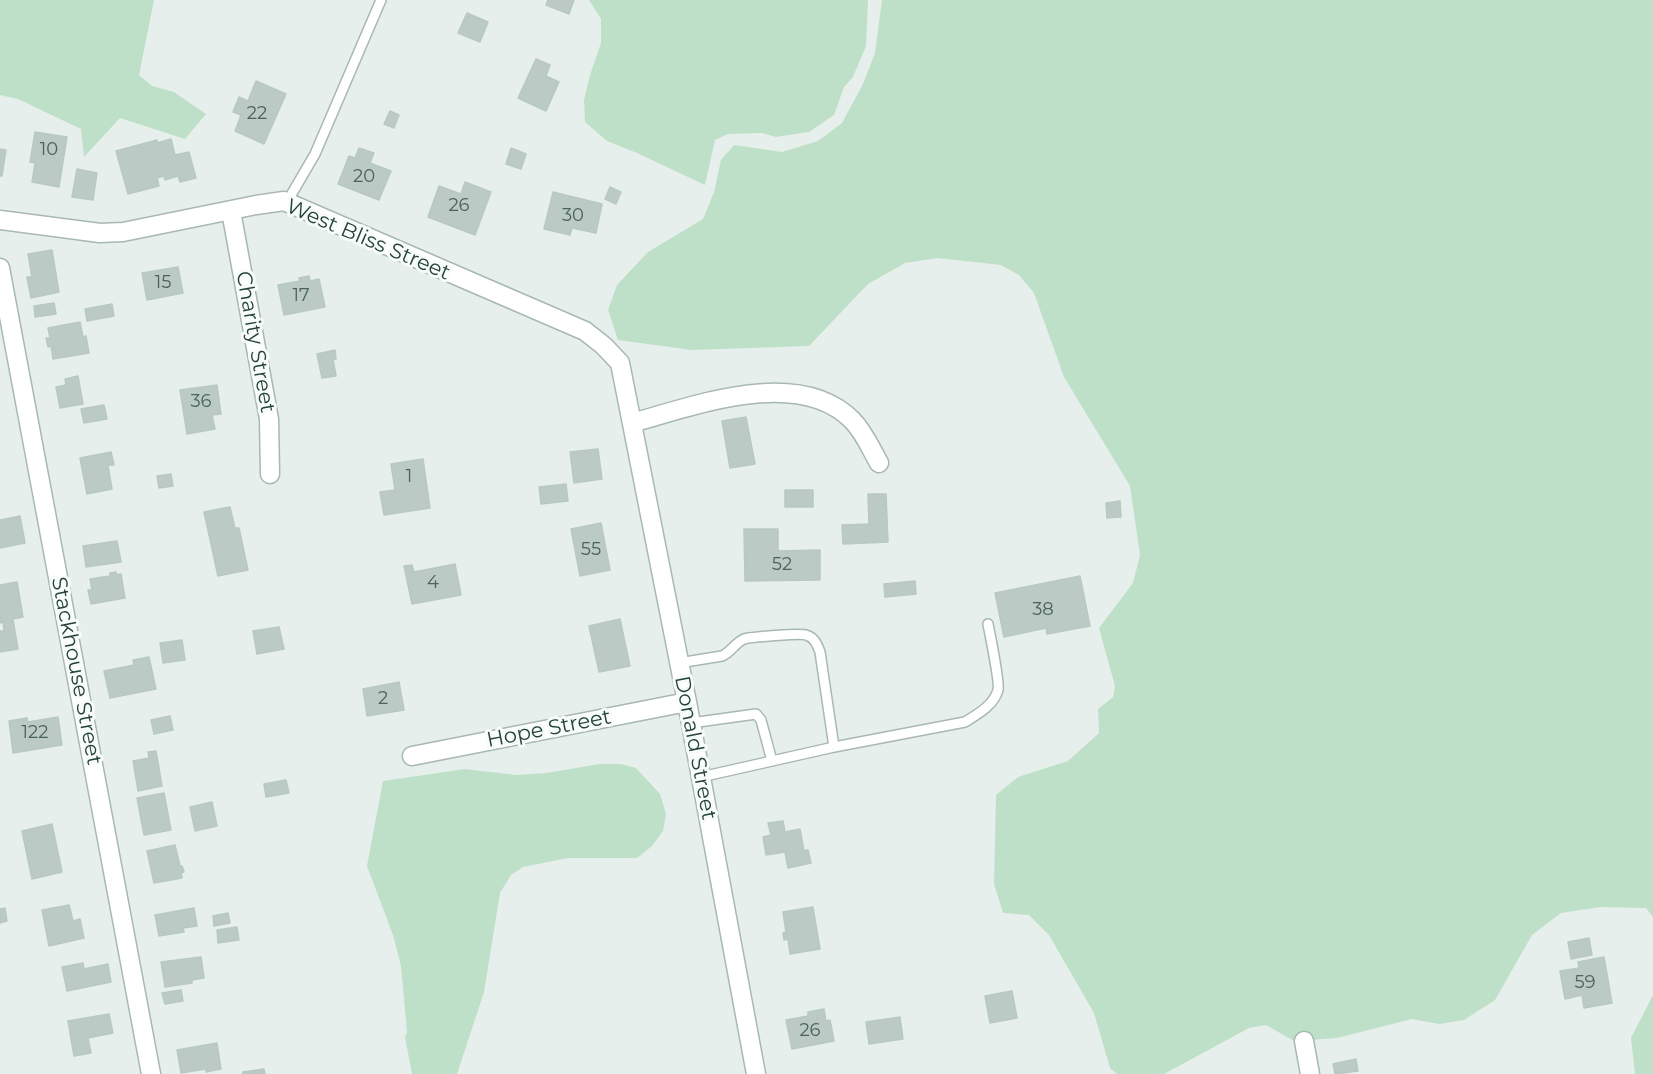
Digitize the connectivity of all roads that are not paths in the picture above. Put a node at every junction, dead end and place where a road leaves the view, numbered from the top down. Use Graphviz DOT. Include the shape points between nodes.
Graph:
graph roads {
  1 [pos="381,0"];
  2 [pos="287,202"];
  3 [pos="231,211"];
  4 [pos="0,220"];
  5 [pos="0,268"];
  6 [pos="632,423"];
  7 [pos="879,463"];
  8 [pos="270,474"];
  9 [pos="988,624"];
  10 [pos="679,663"];
  11 [pos="687,702"];
  12 [pos="691,723"];
  13 [pos="834,747"];
  14 [pos="412,756"];
  15 [pos="772,761"];
  16 [pos="701,777"];
  17 [pos="1304,1041"];
  18 [pos="151,1074"];
  19 [pos="756,1074"];
  20 [pos="1310,1074"];
  1 -- 2 [label="lane" via="315,154"];
  2 -- 3 [label="street, West Bliss Street"];
  2 -- 6 [label="street, West Bliss Street" via="585,331 620,363"];
  3 -- 4 [label="street, West Bliss Street" via="100,233"];
  3 -- 8 [label="street, Charity Street" via="269,419"];
  5 -- 18 [label="street, Stackhouse Street"];
  6 -- 7 [label="street" via="746,394 794,393 823,402 852,420"];
  6 -- 10 [label="street, Donald Street"];
  9 -- 13 [label="lane" via="999,688 979,714 965,722"];
  10 -- 11 [label="street, Donald Street"];
  10 -- 13 [label="lane" via="722,656 745,639 805,634 816,641 820,652"];
  11 -- 12 [label="street, Donald Street"];
  11 -- 14 [label="street, Hope Street"];
  12 -- 15 [label="lane" via="756,714"];
  12 -- 16 [label="street, Donald Street"];
  13 -- 15 [label="lane"];
  15 -- 16 [label="lane"];
  16 -- 19 [label="street, Donald Street"];
  17 -- 20 [label="street"];
}
